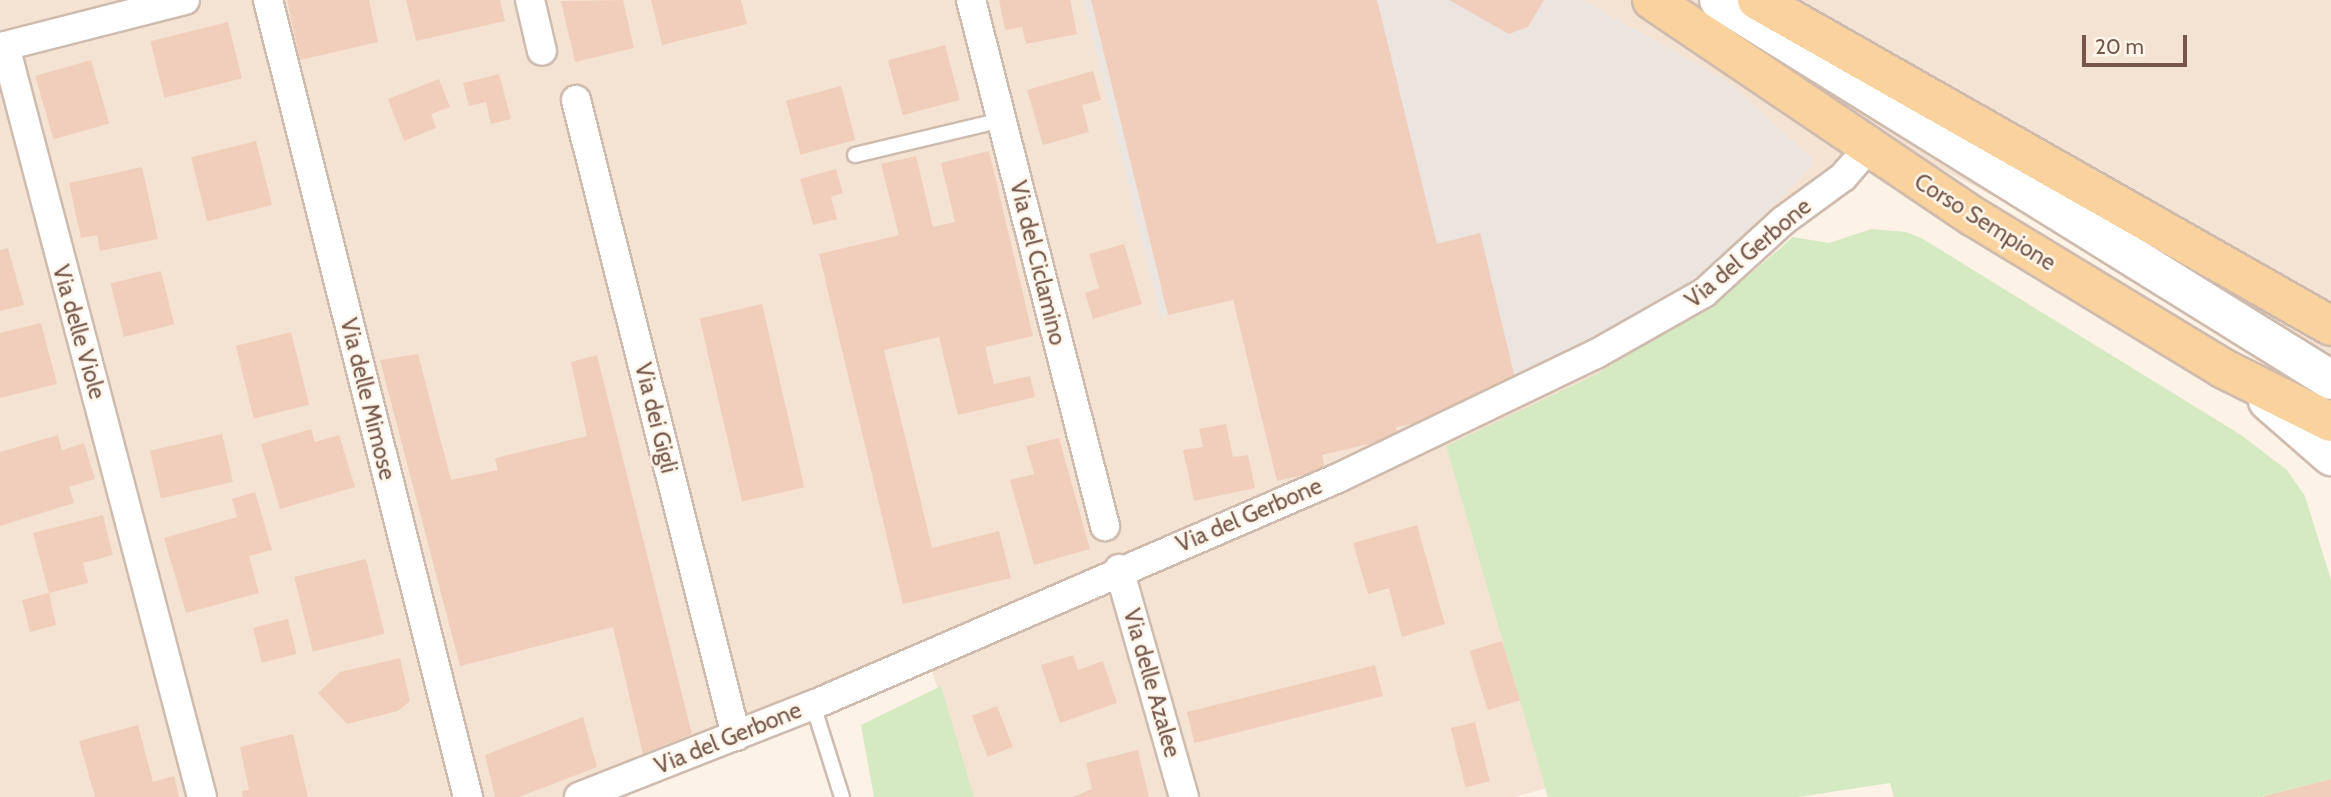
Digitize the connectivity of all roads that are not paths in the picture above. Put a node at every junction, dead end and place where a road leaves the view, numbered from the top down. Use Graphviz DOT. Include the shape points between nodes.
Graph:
graph roads {
  1 [pos="185,0"];
  2 [pos="268,0"];
  3 [pos="530,0"];
  4 [pos="971,0"];
  5 [pos="1652,0"];
  6 [pos="1718,0"];
  7 [pos="1763,16"];
  8 [pos="542,51"];
  9 [pos="576,100"];
  10 [pos="1002,120"];
  11 [pos="1868,148"];
  12 [pos="855,155"];
  13 [pos="2331,326"];
  14 [pos="2224,369"];
  15 [pos="2331,380"];
  16 [pos="2331,422"];
  17 [pos="2331,456"];
  18 [pos="1105,526"];
  19 [pos="1119,569"];
  20 [pos="813,705"];
  21 [pos="736,736"];
  22 [pos="202,797"];
  23 [pos="468,797"];
  24 [pos="579,797"];
  25 [pos="842,797"];
  26 [pos="1184,797"];
  1 -- 22 [label="street, Via delle Viole" via="5,46"];
  2 -- 23 [label="street, Via delle Mimose"];
  3 -- 8 [label="street"];
  4 -- 10 [label="street, Via del Ciclamino"];
  5 -- 11 [label="main road, Corso Sempione"];
  6 -- 7 [label="main road"];
  7 -- 13 [label="main road"];
  7 -- 15 [label="main road"];
  9 -- 21 [label="street, Via dei Gigli"];
  10 -- 12 [label="lane"];
  10 -- 18 [label="street, Via del Ciclamino"];
  11 -- 14 [label="main road, Corso Sempione"];
  11 -- 19 [label="street, Via del Gerbone" via="1843,177 1784,220 1717,283 1668,317 1428,438"];
  14 -- 16 [label="main road, Corso Sempione"];
  14 -- 17 [label="main road" via="2300,425"];
  19 -- 20 [label="street, Via del Gerbone"];
  19 -- 26 [label="street, Via delle Azalee"];
  20 -- 21 [label="street, Via del Gerbone"];
  20 -- 25 [label="lane"];
  21 -- 24 [label="street, Via del Gerbone"];
}
